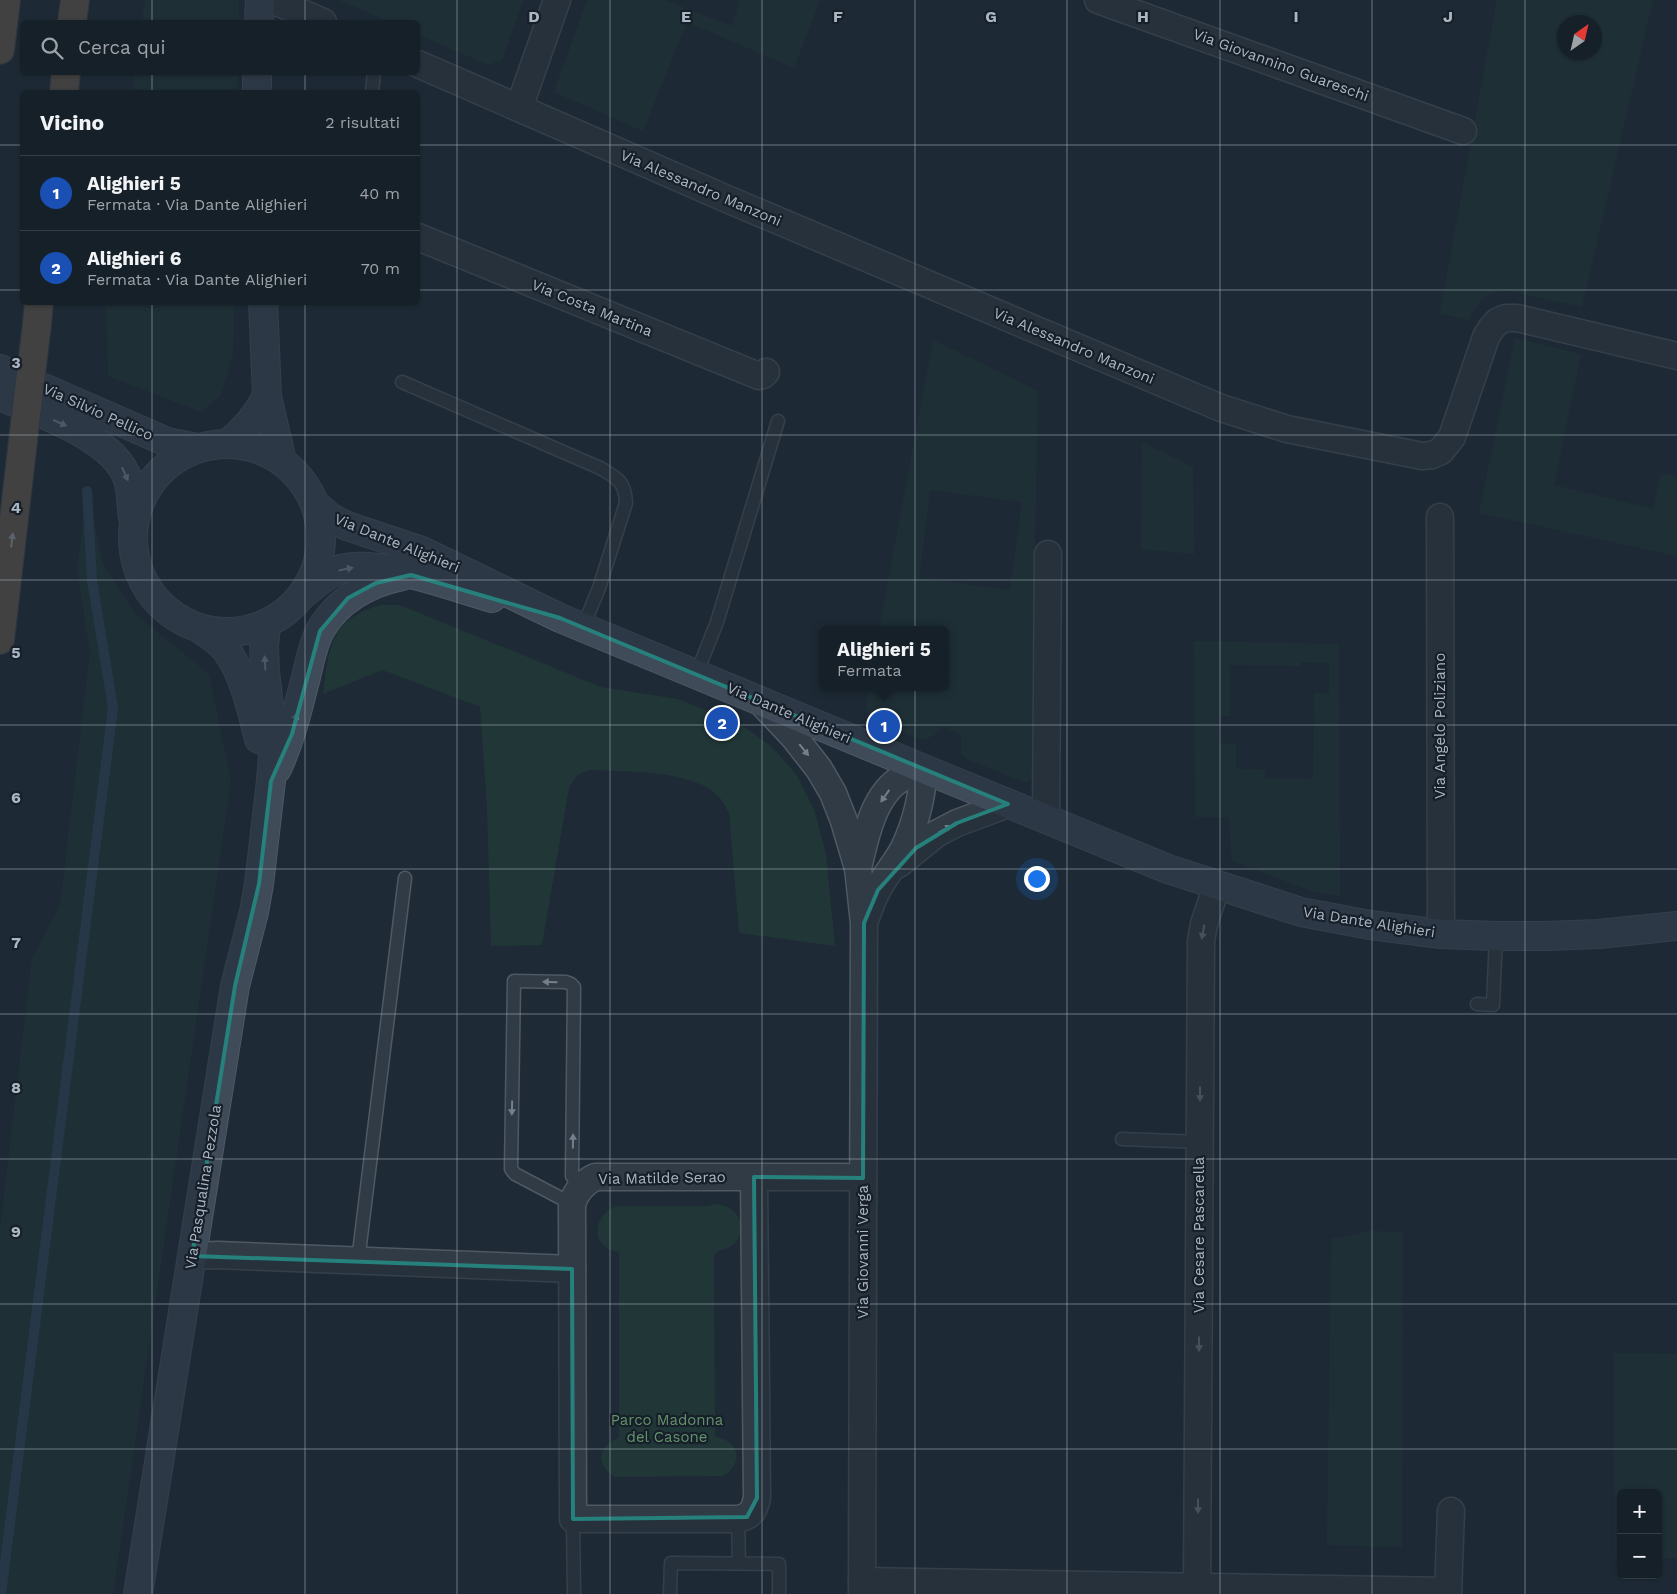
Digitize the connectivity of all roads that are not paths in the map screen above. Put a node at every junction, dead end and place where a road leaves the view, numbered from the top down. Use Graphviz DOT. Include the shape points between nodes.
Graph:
graph roads {
  1 [pos="6,0"];
  2 [pos="75,0"];
  3 [pos="260,0"];
  4 [pos="272,0"];
  5 [pos="557,0"];
  6 [pos="1098,0"];
  7 [pos="72,20"];
  8 [pos="259,20"];
  9 [pos="318,20"];
  10 [pos="0,50"];
  11 [pos="420,65"];
  12 [pos="66,75"];
  13 [pos="257,75"];
  14 [pos="374,75"];
  15 [pos="64,90"];
  16 [pos="257,90"];
  17 [pos="372,90"];
  18 [pos="519,108"];
  19 [pos="1463,130"];
  20 [pos="420,238"];
  21 [pos="263,305"];
  22 [pos="38,313"];
  23 [pos="1677,356"];
  24 [pos="0,369"];
  25 [pos="766,372"];
  26 [pos="402,382"];
  27 [pos="0,396"];
  28 [pos="267,396"];
  29 [pos="778,421"];
  30 [pos="227,444"];
  31 [pos="197,448"];
  32 [pos="282,462"];
  33 [pos="316,505"];
  34 [pos="1440,517"];
  35 [pos="133,523"];
  36 [pos="1048,554"];
  37 [pos="411,575"];
  38 [pos="305,593"];
  39 [pos="571,623"];
  40 [pos="266,625"];
  41 [pos="202,630"];
  42 [pos="320,631"];
  43 [pos="0,640"];
  44 [pos="696,675"];
  45 [pos="760,701"];
  46 [pos="924,769"];
  47 [pos="272,781"];
  48 [pos="1008,804"];
  49 [pos="1046,819"];
  50 [pos="858,868"];
  51 [pos="892,869"];
  52 [pos="405,878"];
  53 [pos="1216,885"];
  54 [pos="864,923"];
  55 [pos="1677,926"];
  56 [pos="1441,934"];
  57 [pos="1496,936"];
  58 [pos="1477,1004"];
  59 [pos="1122,1139"];
  60 [pos="1200,1142"];
  61 [pos="754,1178"];
  62 [pos="863,1178"];
  63 [pos="576,1196"];
  64 [pos="192,1256"];
  65 [pos="358,1261"];
  66 [pos="572,1269"];
  67 [pos="1451,1511"];
  68 [pos="574,1519"];
  69 [pos="738,1519"];
  70 [pos="739,1563"];
  71 [pos="862,1587"];
  72 [pos="1198,1587"];
  73 [pos="1448,1592"];
  74 [pos="138,1594"];
  75 [pos="574,1594"];
  76 [pos="670,1594"];
  77 [pos="779,1594"];
  1 -- 10 [label="highway"];
  2 -- 7 [label="highway"];
  3 -- 8 [label="main road"];
  4 -- 9 [label="street"];
  5 -- 18 [label="street"];
  6 -- 19 [label="street, Via Giovannino Guareschi"];
  11 -- 18 [label="street, Via Alessandro Manzoni"];
  12 -- 15 [label="highway"];
  13 -- 16 [label="main road"];
  14 -- 17 [label="lane"];
  18 -- 23 [label="street, Via Alessandro Manzoni" via="1220,408 1286,429 1422,456 1441,451 1452,436 1486,337 1496,322 1506,318"];
  20 -- 25 [label="street, Via Costa Martina" via="759,376"];
  21 -- 28 [label="main road"];
  43 -- 22 [label="highway, one-way, bridge"];
  24 -- 31 [label="main road, Via Silvio Pellico" via="166,442"];
  26 -- 39 [label="lane" via="600,468 620,480 626,490 626,503 599,588"];
  27 -- 35 [label="main road, Via Silvio Pellico, one-way" via="82,432 121,464 128,480"];
  28 -- 30 [label="main road" via="244,430"];
  28 -- 32 [label="main road"];
  29 -- 44 [label="lane" via="717,622"];
  30 -- 31 [label="main road"];
  30 -- 32 [label="main road" via="257,449"];
  31 -- 35 [label="main road" via="174,460 155,477 141,499"];
  32 -- 33 [label="main road" via="302,481"];
  33 -- 38 [label="main road" via="321,548 317,567"];
  33 -- 39 [label="main road, Via Dante Alighieri" via="347,526 422,551"];
  34 -- 56 [label="street, Via Angelo Poliziano"];
  35 -- 41 [label="main road" via="133,551 141,578 156,601 177,619"];
  36 -- 49 [label="street"];
  38 -- 37 [label="main road, Via Dante Alighieri, one-way" via="328,575 347,568 361,567"];
  37 -- 39 [label="main road, Via Dante Alighieri"];
  37 -- 42 [label="main road, Via Dante Alighieri" via="376,583 348,598"];
  38 -- 40 [label="main road" via="288,612"];
  39 -- 44 [label="main road, Via Dante Alighieri"];
  40 -- 41 [label="main road" via="234,633"];
  47 -- 40 [label="main road, Via Pasqualina Pezzola, one-way" via="264,646"];
  41 -- 47 [label="main road, Via Pasqualina Pezzola" via="227,651 237,669"];
  47 -- 42 [label="main road, Via Pasqualina Pezzola, one-way" via="292,734"];
  44 -- 45 [label="main road, Via Dante Alighieri"];
  45 -- 46 [label="main road, Via Dante Alighieri"];
  45 -- 50 [label="street, Via Giovanni Verga, one-way" via="819,769 835,800"];
  46 -- 48 [label="main road, Via Dante Alighieri"];
  46 -- 50 [label="street, Via Giovanni Verga, one-way" via="900,779 887,791 873,813"];
  46 -- 51 [label="street, Via Giovanni Verga" via="915,821"];
  47 -- 64 [label="main road, Via Pasqualina Pezzola" via="259,884 235,986"];
  48 -- 49 [label="main road, Via Dante Alighieri"];
  51 -- 48 [label="street, Via Giovanni Verga, one-way" via="916,848 957,822"];
  49 -- 53 [label="main road, Via Dante Alighieri"];
  50 -- 54 [label="street, Via Giovanni Verga"];
  51 -- 54 [label="street, Via Giovanni Verga" via="878,890"];
  52 -- 65 [label="lane"];
  53 -- 56 [label="main road, Via Dante Alighieri" via="1301,912 1370,926"];
  53 -- 60 [label="street, Via Cesare Pascarella, one-way" via="1201,942"];
  54 -- 62 [label="street, Via Giovanni Verga"];
  55 -- 57 [label="main road, Via Dante Alighieri" via="1599,934"];
  56 -- 57 [label="main road, Via Dante Alighieri"];
  57 -- 58 [label="lane" via="1492,1005"];
  59 -- 60 [label="lane"];
  60 -- 72 [label="street, Via Cesare Pascarella, one-way"];
  61 -- 62 [label="street, Via Matilde Serao"];
  61 -- 63 [label="street, Via Matilde Serao" via="595,1177 586,1181"];
  61 -- 69 [label="street" via="757,1498 752,1513"];
  62 -- 71 [label="street, Via Giovanni Verga"];
  63 -- 63 [label="lane, one-way" via="572,1176 574,987 566,982 514,982 511,1169 515,1174"];
  63 -- 66 [label="street"];
  64 -- 65 [label="street"];
  64 -- 74 [label="main road, Via Pasqualina Pezzola"];
  65 -- 66 [label="street"];
  66 -- 68 [label="street"];
  67 -- 73 [label="street, Via Giovanni Verga"];
  68 -- 69 [label="street"];
  68 -- 75 [label="lane"];
  69 -- 70 [label="lane"];
  70 -- 76 [label="lane" via="670,1563"];
  70 -- 77 [label="lane" via="779,1564"];
  71 -- 72 [label="street, Via Giovanni Verga"];
  72 -- 73 [label="street, Via Giovanni Verga"];
}
